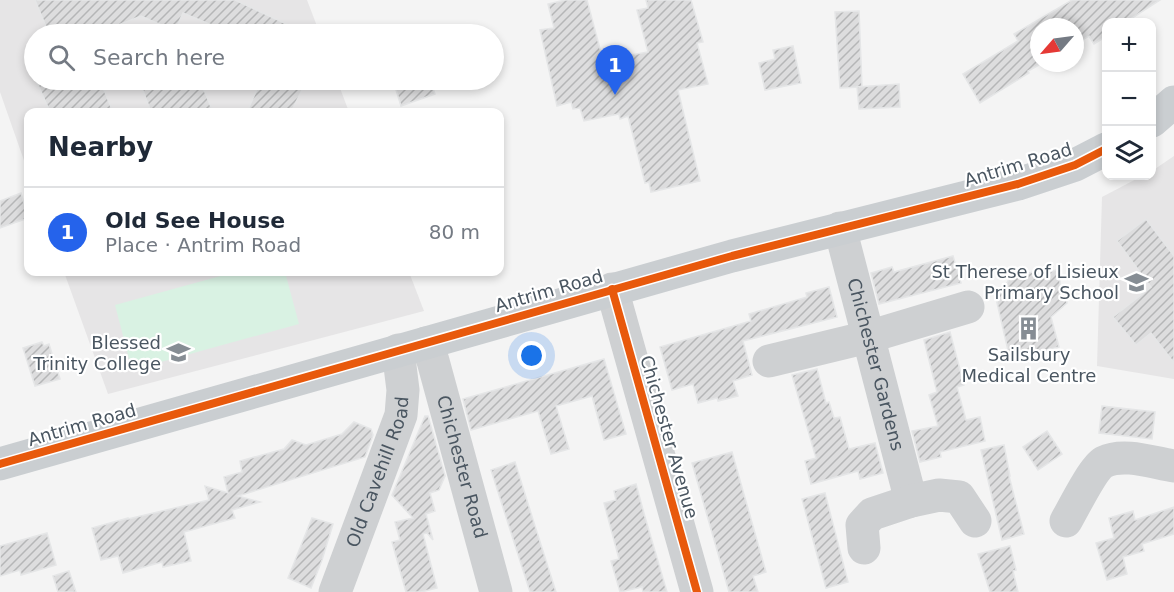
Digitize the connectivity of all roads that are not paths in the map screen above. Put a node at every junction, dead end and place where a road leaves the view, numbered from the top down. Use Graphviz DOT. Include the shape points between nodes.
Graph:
graph roads {
  1 [pos="1174,102"];
  2 [pos="1156,118"];
  3 [pos="1102,152"];
  4 [pos="840,228"];
  5 [pos="612,290"];
  6 [pos="968,307"];
  7 [pos="868,337"];
  8 [pos="412,346"];
  9 [pos="769,361"];
  10 [pos="0,464"];
  11 [pos="1174,466"];
  12 [pos="911,501"];
  13 [pos="975,521"];
  14 [pos="1066,521"];
  15 [pos="864,548"];
  16 [pos="335,592"];
  17 [pos="496,592"];
  18 [pos="697,592"];
  1 -- 2 [label="main road"];
  3 -- 4 [label="main road, Antrim Road" via="1018,184"];
  4 -- 5 [label="main road, Antrim Road"];
  4 -- 7 [label="street, Chichester Gardens"];
  5 -- 8 [label="main road, Antrim Road"];
  5 -- 18 [label="street, Chichester Avenue"];
  6 -- 7 [label="street"];
  7 -- 9 [label="street"];
  7 -- 12 [label="street, Chichester Gardens"];
  8 -- 10 [label="main road, Antrim Road"];
  8 -- 16 [label="street, Old Cavehill Road" via="401,415"];
  8 -- 17 [label="street, Chichester Road" via="433,361"];
  11 -- 14 [label="street" via="1130,458 1103,463"];
  12 -- 13 [label="street" via="939,495 959,497"];
  12 -- 15 [label="street" via="872,514 862,525"];
}
